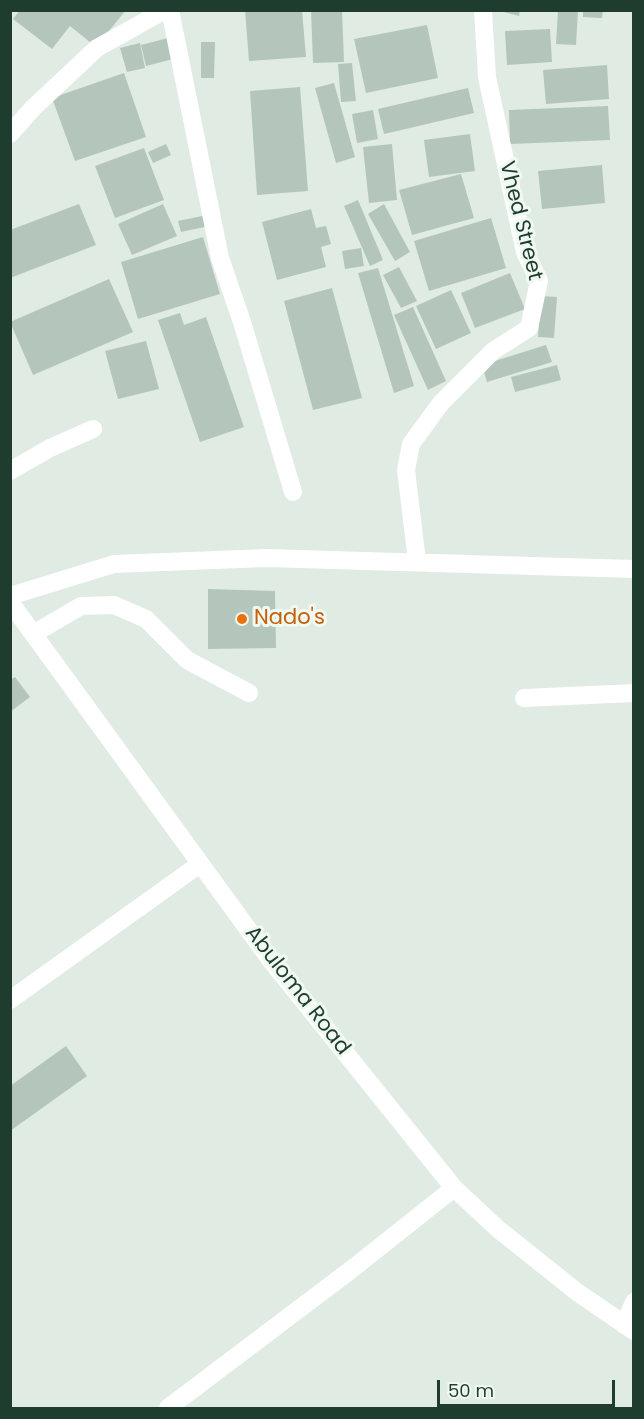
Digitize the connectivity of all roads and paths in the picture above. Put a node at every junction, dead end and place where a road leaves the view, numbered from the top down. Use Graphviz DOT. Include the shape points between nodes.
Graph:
graph roads {
  1 [pos="165,10"];
  2 [pos="170,10"];
  3 [pos="483,10"];
  4 [pos="10,134"];
  5 [pos="93,429"];
  6 [pos="10,471"];
  7 [pos="293,492"];
  8 [pos="417,561"];
  9 [pos="633,569"];
  10 [pos="10,596"];
  11 [pos="10,602"];
  12 [pos="33,634"];
  13 [pos="249,693"];
  14 [pos="633,693"];
  15 [pos="524,698"];
  16 [pos="200,864"];
  17 [pos="10,1000"];
  18 [pos="454,1188"];
  19 [pos="633,1302"];
  20 [pos="628,1328"];
  21 [pos="168,1408"];
  1 -- 4 [label="street" via="97,48"];
  2 -- 7 [label="street" via="220,258"];
  3 -- 8 [label="street, Vhed Street" via="487,77 525,252 539,281 530,328 493,351 441,403 411,444 406,470"];
  5 -- 6 [label="street"];
  8 -- 9 [label="street"];
  8 -- 10 [label="street" via="266,558 114,564"];
  11 -- 12 [label="street, Abuloma Road"];
  12 -- 13 [label="street" via="81,606 114,605 146,619 187,660"];
  12 -- 16 [label="street, Abuloma Road"];
  14 -- 15 [label="street"];
  16 -- 17 [label="street"];
  16 -- 18 [label="street, Abuloma Road" via="269,958"];
  18 -- 20 [label="street, Abuloma Road" via="542,1264"];
  18 -- 21 [label="street"];
  19 -- 20 [label="street"];
}
